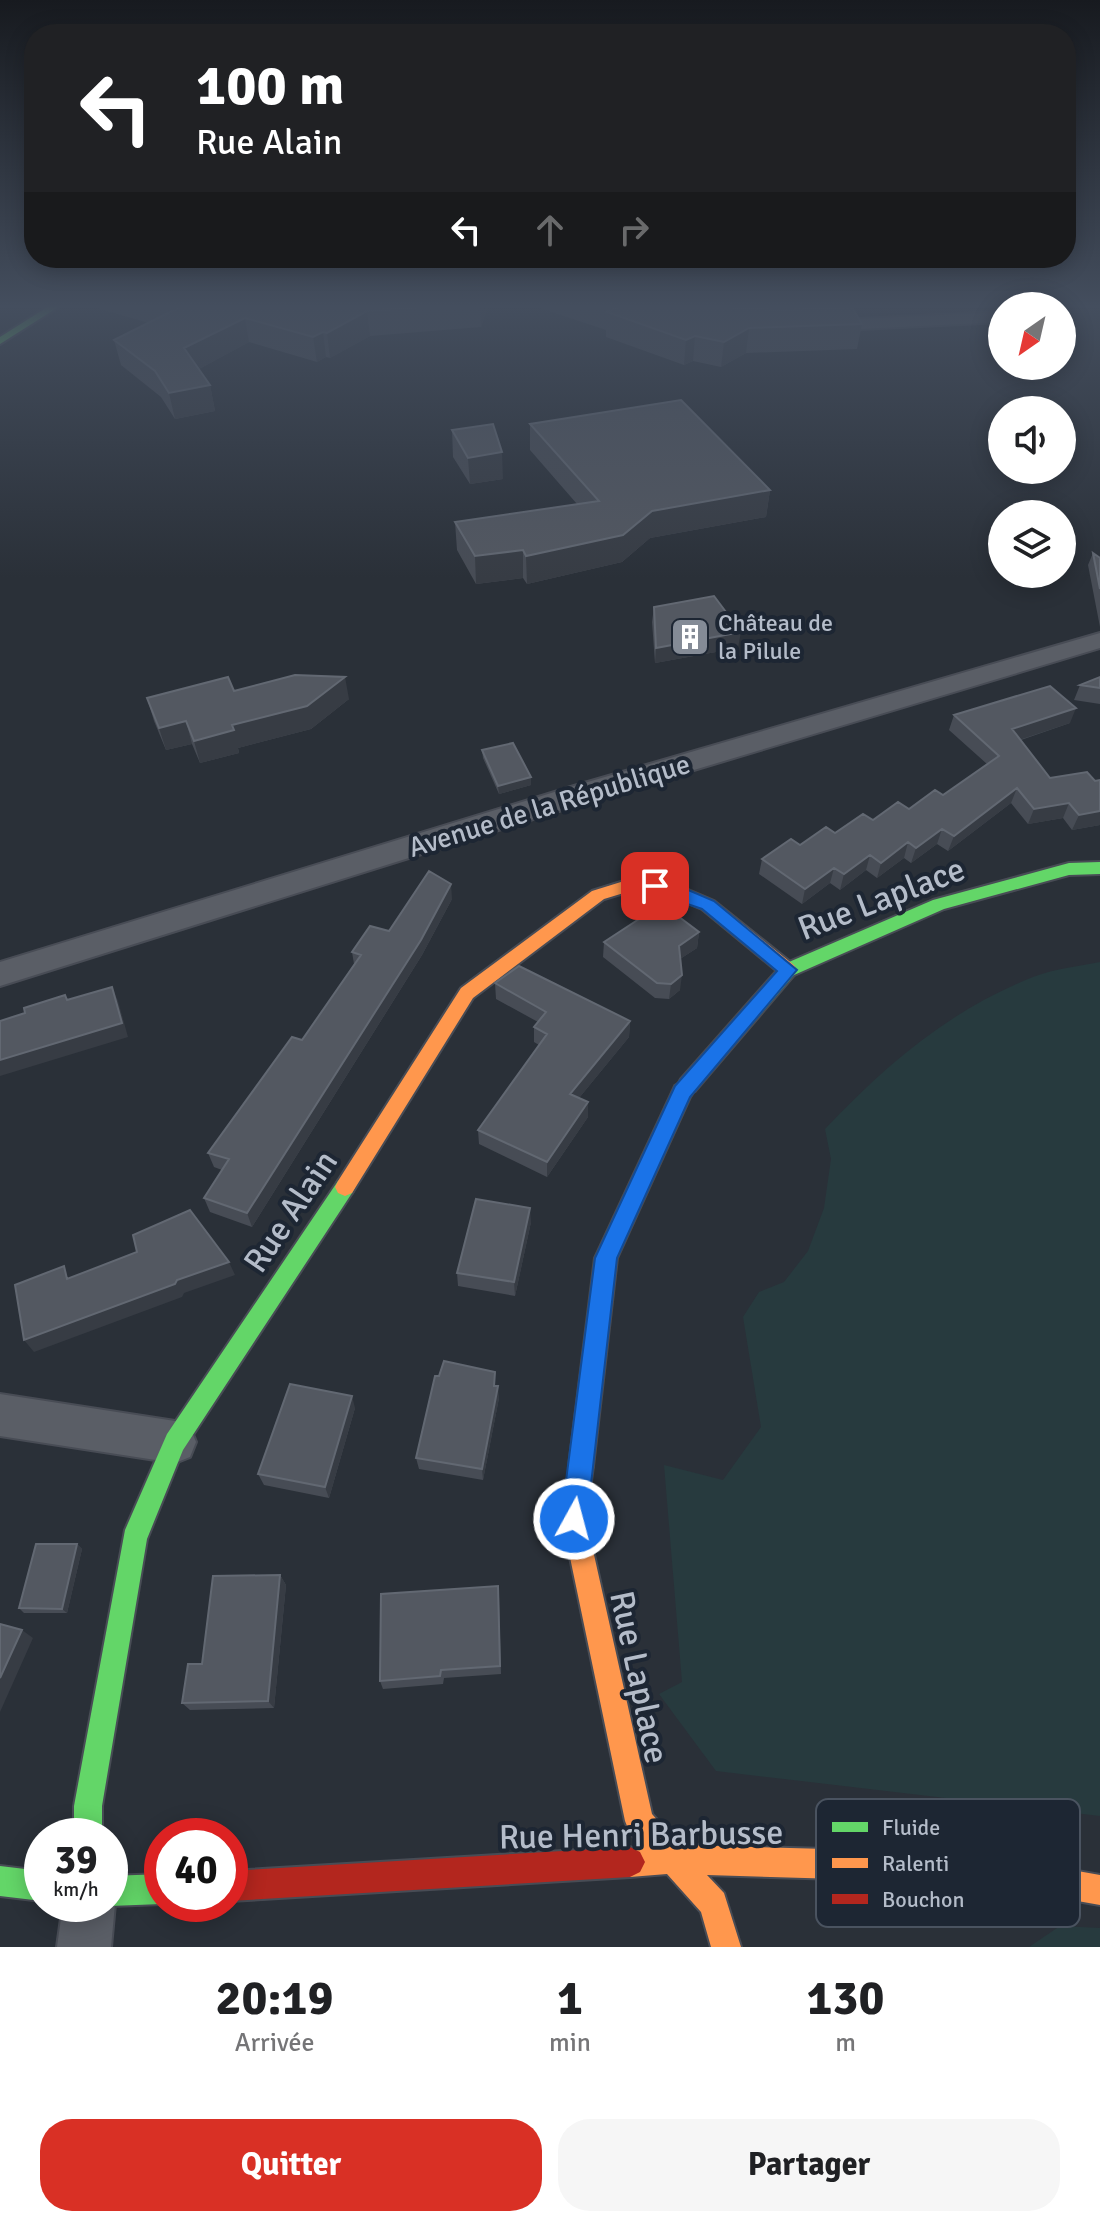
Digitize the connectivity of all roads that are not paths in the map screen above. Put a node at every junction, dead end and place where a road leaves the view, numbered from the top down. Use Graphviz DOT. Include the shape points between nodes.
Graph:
graph roads {
  1 [pos="1100,640"];
  2 [pos="1100,868"];
  3 [pos="788,970"];
  4 [pos="0,974"];
  5 [pos="0,1415"];
  6 [pos="175,1442"];
  7 [pos="88,1818"];
  8 [pos="675,1859"];
  9 [pos="816,1863"];
  10 [pos="0,1881"];
  11 [pos="24,1884"];
  12 [pos="248,1885"];
  13 [pos="1080,1886"];
  14 [pos="1100,1890"];
  15 [pos="87,1922"];
  16 [pos="84,1947"];
  17 [pos="726,1947"];
  1 -- 4 [label="street, Avenue de la République"];
  2 -- 3 [label="street, Rue Laplace" via="1069,869 939,904"];
  3 -- 6 [label="street, Rue Alain" via="708,905 673,890 637,883 598,895 569,914 467,993 392,1116"];
  3 -- 8 [label="street, Rue Laplace" via="682,1092 606,1258 604,1273 574,1519 639,1821"];
  5 -- 6 [label="street"];
  6 -- 7 [label="street, Rue Alain" via="134,1539"];
  8 -- 9 [label="street, Rue Henri Barbusse"];
  8 -- 12 [label="street, Rue Henri Barbusse"];
  8 -- 17 [label="street, Rue Laplace" via="713,1904"];
  10 -- 11 [label="street"];
  13 -- 14 [label="street, Rue Henri Barbusse"];
  15 -- 16 [label="street"];
}
